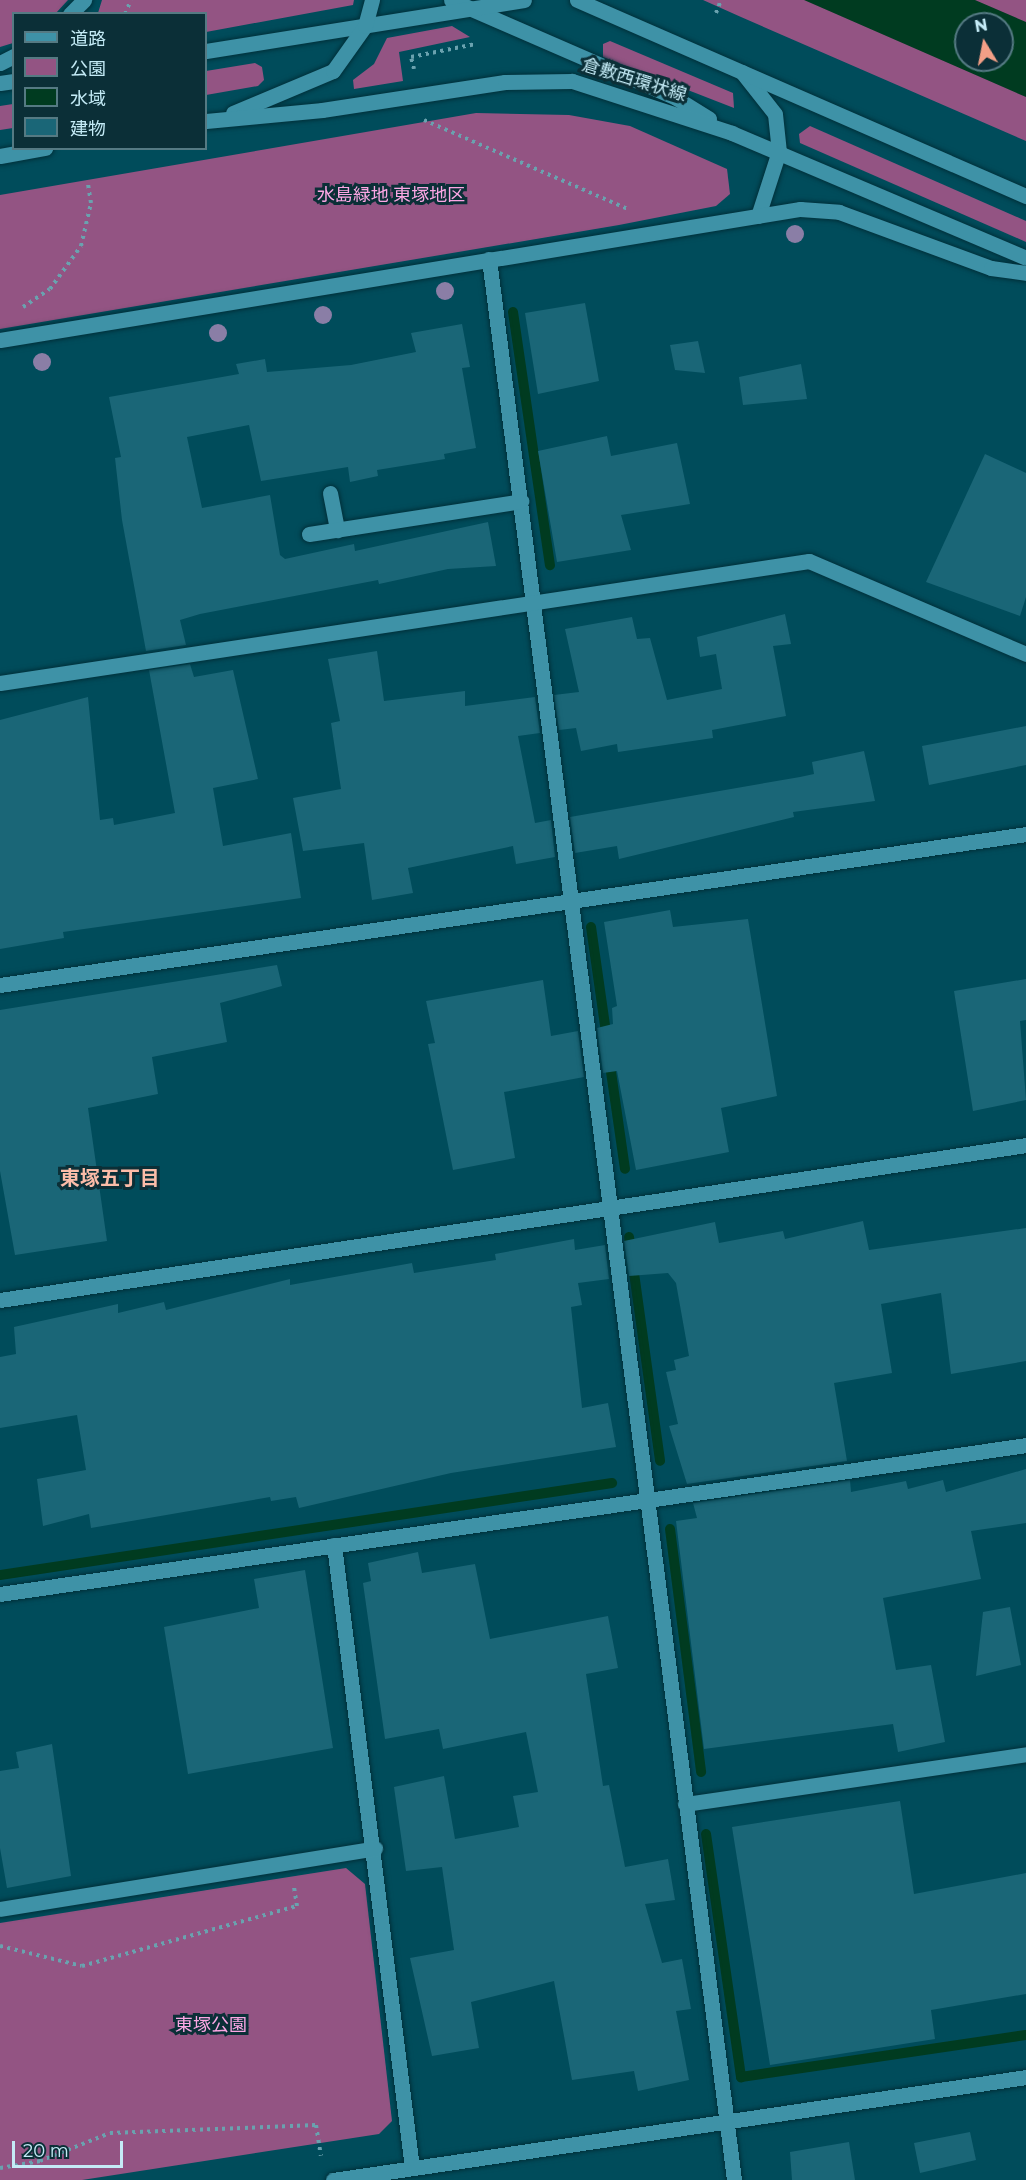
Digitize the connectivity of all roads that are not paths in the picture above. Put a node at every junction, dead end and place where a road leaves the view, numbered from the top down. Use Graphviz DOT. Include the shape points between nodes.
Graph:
graph roads {
  1 [pos="84,0"];
  2 [pos="372,0"];
  3 [pos="451,0"];
  4 [pos="524,0"];
  5 [pos="578,0"];
  6 [pos="471,9"];
  7 [pos="72,12"];
  8 [pos="365,26"];
  9 [pos="207,51"];
  10 [pos="742,72"];
  11 [pos="211,120"];
  12 [pos="732,133"];
  13 [pos="34,150"];
  14 [pos="779,152"];
  15 [pos="0,156"];
  16 [pos="1026,196"];
  17 [pos="758,216"];
  18 [pos="1026,258"];
  19 [pos="489,259"];
  20 [pos="1026,273"];
  21 [pos="0,340"];
  22 [pos="330,493"];
  23 [pos="521,501"];
  24 [pos="336,530"];
  25 [pos="309,534"];
  26 [pos="533,603"];
  27 [pos="1026,654"];
  28 [pos="0,683"];
  29 [pos="1026,834"];
  30 [pos="573,902"];
  31 [pos="0,985"];
  32 [pos="1026,1145"];
  33 [pos="612,1207"];
  34 [pos="0,1300"];
  35 [pos="1026,1445"];
  36 [pos="651,1499"];
  37 [pos="334,1545"];
  38 [pos="0,1594"];
  39 [pos="1026,1754"];
  40 [pos="685,1804"];
  41 [pos="375,1848"];
  42 [pos="0,1909"];
  43 [pos="1026,2077"];
  44 [pos="727,2122"];
  45 [pos="412,2168"];
  46 [pos="333,2180"];
  47 [pos="734,2180"];
  1 -- 7 [label="street"];
  2 -- 8 [label="street"];
  3 -- 6 [label="street"];
  4 -- 6 [label="street"];
  5 -- 10 [label="street"];
  6 -- 8 [label="street"];
  6 -- 12 [label="street" via="676,98"];
  8 -- 9 [label="street"];
  8 -- 11 [label="street" via="333,71"];
  10 -- 14 [label="street" via="775,114"];
  10 -- 16 [label="street"];
  11 -- 12 [label="street, 倉敷西環状線" via="322,110 542,79 572,81"];
  12 -- 14 [label="street, 倉敷西環状線"];
  13 -- 15 [label="street"];
  14 -- 17 [label="street"];
  14 -- 18 [label="street, 倉敷西環状線"];
  17 -- 19 [label="street"];
  17 -- 20 [label="street" via="800,209 839,212 991,268"];
  19 -- 21 [label="street"];
  19 -- 23 [label="street"];
  22 -- 24 [label="street"];
  23 -- 24 [label="street"];
  23 -- 26 [label="street"];
  24 -- 25 [label="street"];
  26 -- 27 [label="street" via="809,561"];
  26 -- 28 [label="street"];
  26 -- 30 [label="street"];
  29 -- 30 [label="street"];
  30 -- 31 [label="street"];
  30 -- 33 [label="street"];
  32 -- 33 [label="street"];
  33 -- 34 [label="street"];
  33 -- 36 [label="street"];
  35 -- 36 [label="street"];
  36 -- 37 [label="street"];
  36 -- 40 [label="street"];
  37 -- 38 [label="street"];
  37 -- 41 [label="street"];
  39 -- 40 [label="street"];
  40 -- 44 [label="street"];
  41 -- 42 [label="street"];
  41 -- 45 [label="street"];
  43 -- 44 [label="street"];
  44 -- 45 [label="street"];
  44 -- 47 [label="street"];
  45 -- 46 [label="street"];
}
